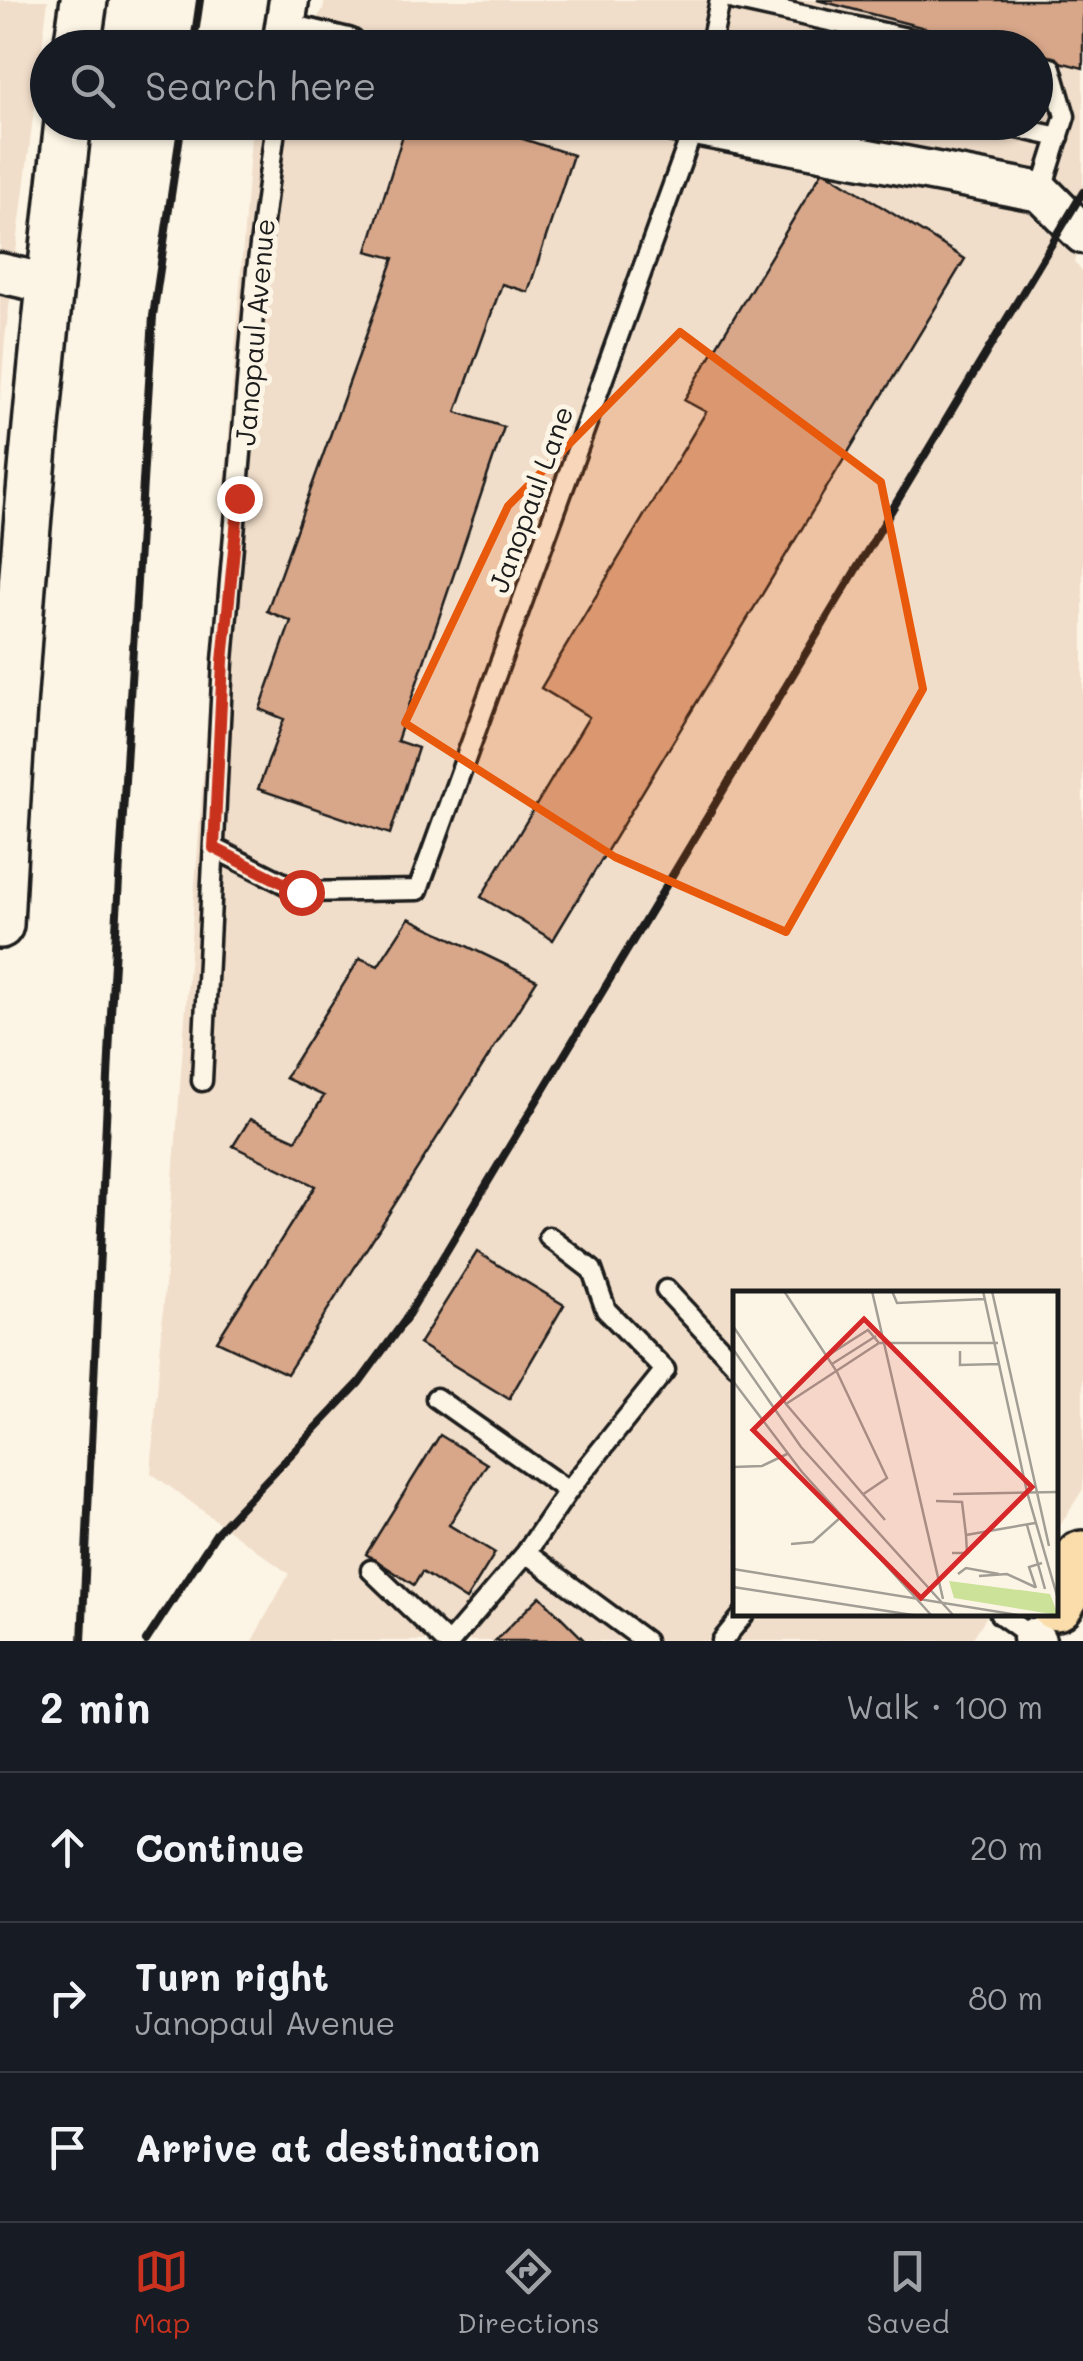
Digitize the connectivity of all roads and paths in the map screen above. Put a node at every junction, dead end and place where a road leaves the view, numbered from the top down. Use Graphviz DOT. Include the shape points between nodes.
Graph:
graph roads {
  1 [pos="84,0"];
  2 [pos="720,0"];
  3 [pos="734,0"];
  4 [pos="80,30"];
  5 [pos="714,30"];
  6 [pos="870,30"];
  7 [pos="1053,89"];
  8 [pos="1053,136"];
  9 [pos="1058,137"];
  10 [pos="66,140"];
  11 [pos="274,140"];
  12 [pos="682,140"];
  13 [pos="771,140"];
  14 [pos="1041,192"];
  15 [pos="1083,234"];
  16 [pos="0,273"];
  17 [pos="49,284"];
  18 [pos="214,848"];
  19 [pos="2,856"];
  20 [pos="0,924"];
  21 [pos="202,1082"];
  22 [pos="549,1238"];
  23 [pos="666,1290"];
  24 [pos="733,1363"];
  25 [pos="436,1398"];
  26 [pos="568,1491"];
  27 [pos="526,1553"];
  28 [pos="1083,1559"];
  29 [pos="371,1570"];
  30 [pos="1058,1593"];
  31 [pos="742,1616"];
  32 [pos="448,1641"];
  33 [pos="645,1641"];
  34 [pos="722,1641"];
  1 -- 4 [label="street"];
  2 -- 5 [label="lane"];
  3 -- 6 [label="lane"];
  7 -- 9 [label="lane" via="1065,116"];
  8 -- 9 [label="lane"];
  9 -- 14 [label="lane"];
  10 -- 17 [label="street"];
  11 -- 18 [label="lane, Janopaul Avenue" via="223,661"];
  12 -- 18 [label="lane, Janopaul Lane" via="418,890 301,892"];
  13 -- 14 [label="street"];
  14 -- 15 [label="street"];
  16 -- 17 [label="street"];
  17 -- 19 [label="street"];
  18 -- 21 [label="lane, Janopaul Avenue"];
  19 -- 20 [label="street"];
  22 -- 26 [label="lane" via="592,1270 606,1310 666,1370"];
  23 -- 24 [label="lane"];
  25 -- 26 [label="lane"];
  26 -- 27 [label="lane"];
  27 -- 32 [label="lane"];
  27 -- 33 [label="lane"];
  28 -- 30 [label="main road"];
  29 -- 32 [label="lane"];
  31 -- 34 [label="lane"];
}
